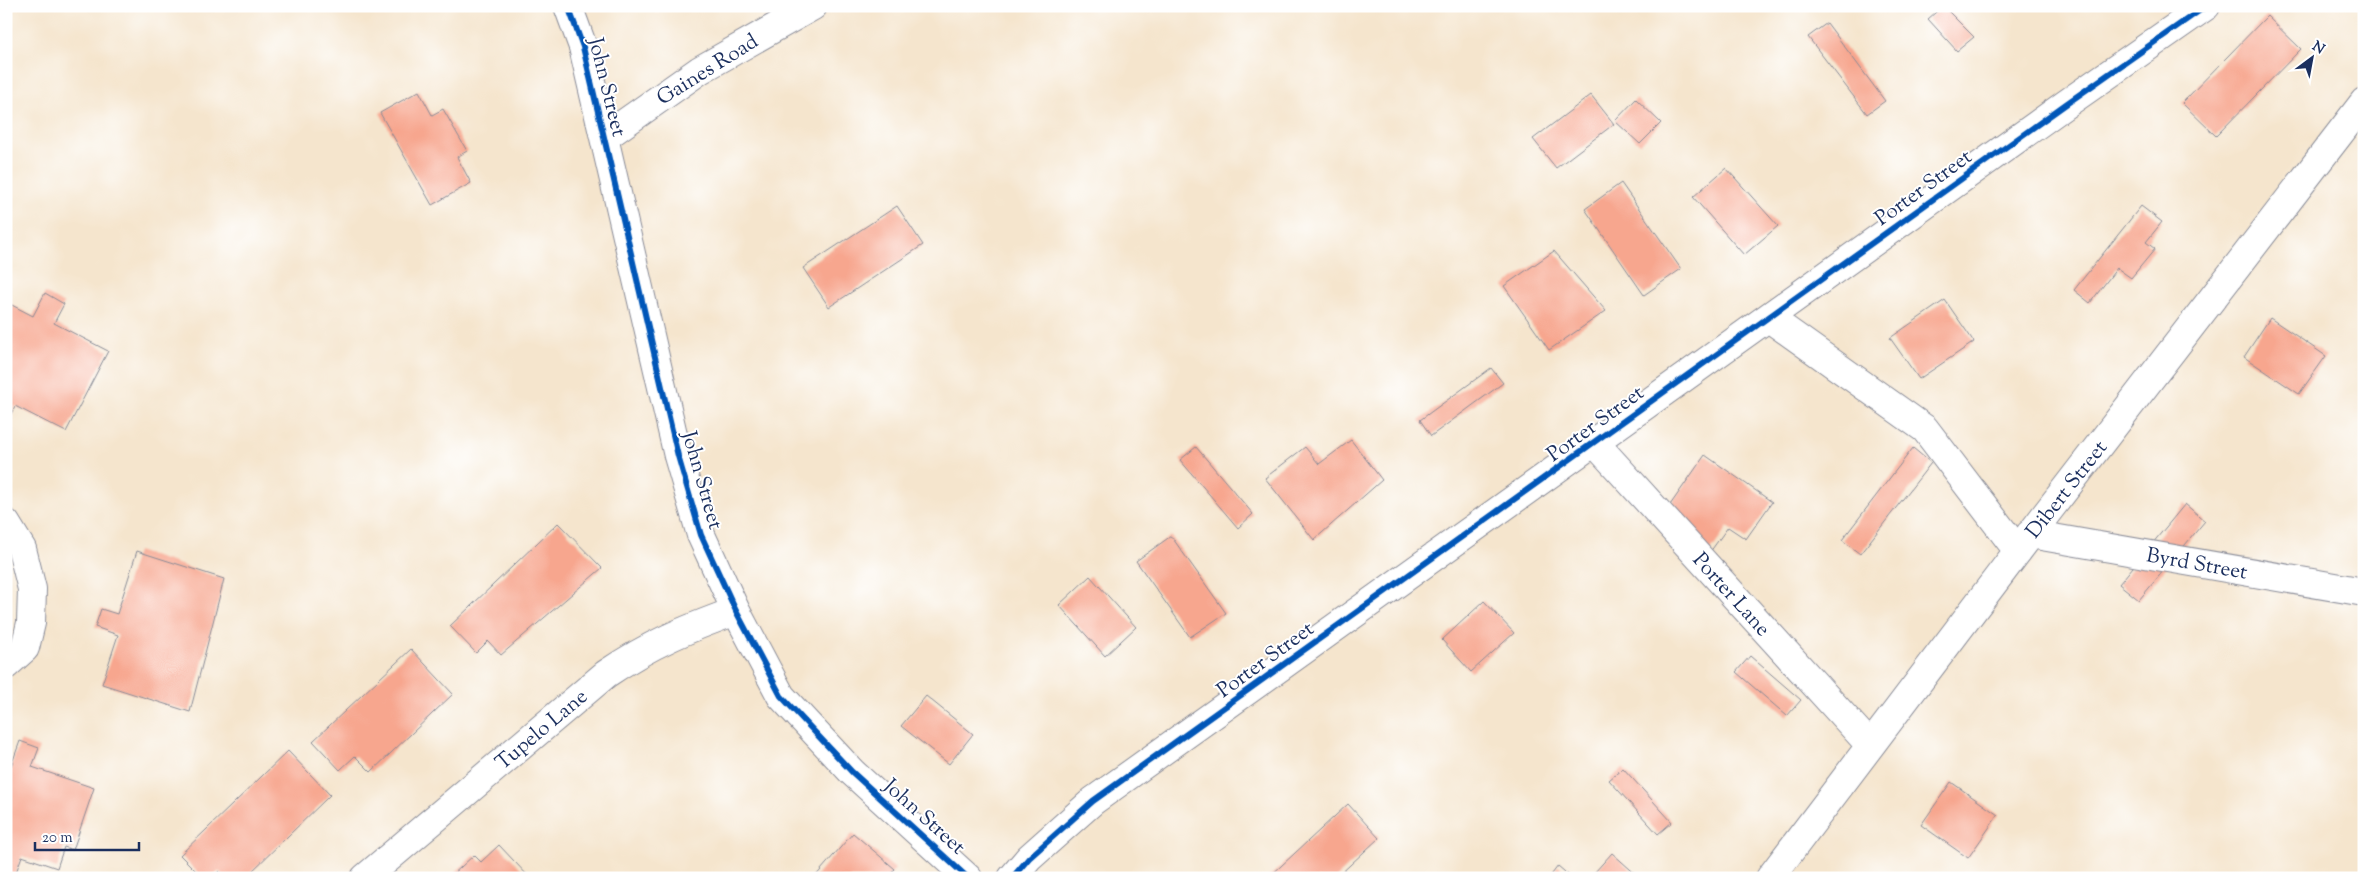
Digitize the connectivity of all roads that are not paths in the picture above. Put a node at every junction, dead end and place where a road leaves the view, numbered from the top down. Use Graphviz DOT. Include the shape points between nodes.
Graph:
graph roads {
  1 [pos="568,6"];
  2 [pos="813,6"];
  3 [pos="2206,6"];
  4 [pos="2364,102"];
  5 [pos="605,137"];
  6 [pos="1769,318"];
  7 [pos="1595,444"];
  8 [pos="6,523"];
  9 [pos="2024,542"];
  10 [pos="2364,592"];
  11 [pos="736,611"];
  12 [pos="6,665"];
  13 [pos="1870,745"];
  14 [pos="365,878"];
  15 [pos="968,878"];
  16 [pos="1012,878"];
  17 [pos="1770,878"];
  1 -- 5 [label="street, John Street" via="583,47"];
  2 -- 5 [label="street, Gaines Road" via="700,70"];
  3 -- 6 [label="street, Porter Street"];
  4 -- 9 [label="street, Dibert Street"];
  5 -- 11 [label="street, John Street" via="678,456 701,535"];
  6 -- 7 [label="street, Porter Street"];
  6 -- 9 [label="street" via="1925,429"];
  7 -- 13 [label="street, Porter Lane"];
  7 -- 16 [label="street, Porter Street" via="1094,802 1029,858"];
  8 -- 12 [label="street" via="22,549 32,589 31,623 24,648"];
  9 -- 10 [label="street, Byrd Street"];
  9 -- 13 [label="street, Dibert Street"];
  11 -- 14 [label="street, Tupelo Lane" via="680,631 635,654 606,674"];
  11 -- 15 [label="street, John Street" via="782,696 852,772"];
  13 -- 17 [label="street, Dibert Street"];
}
